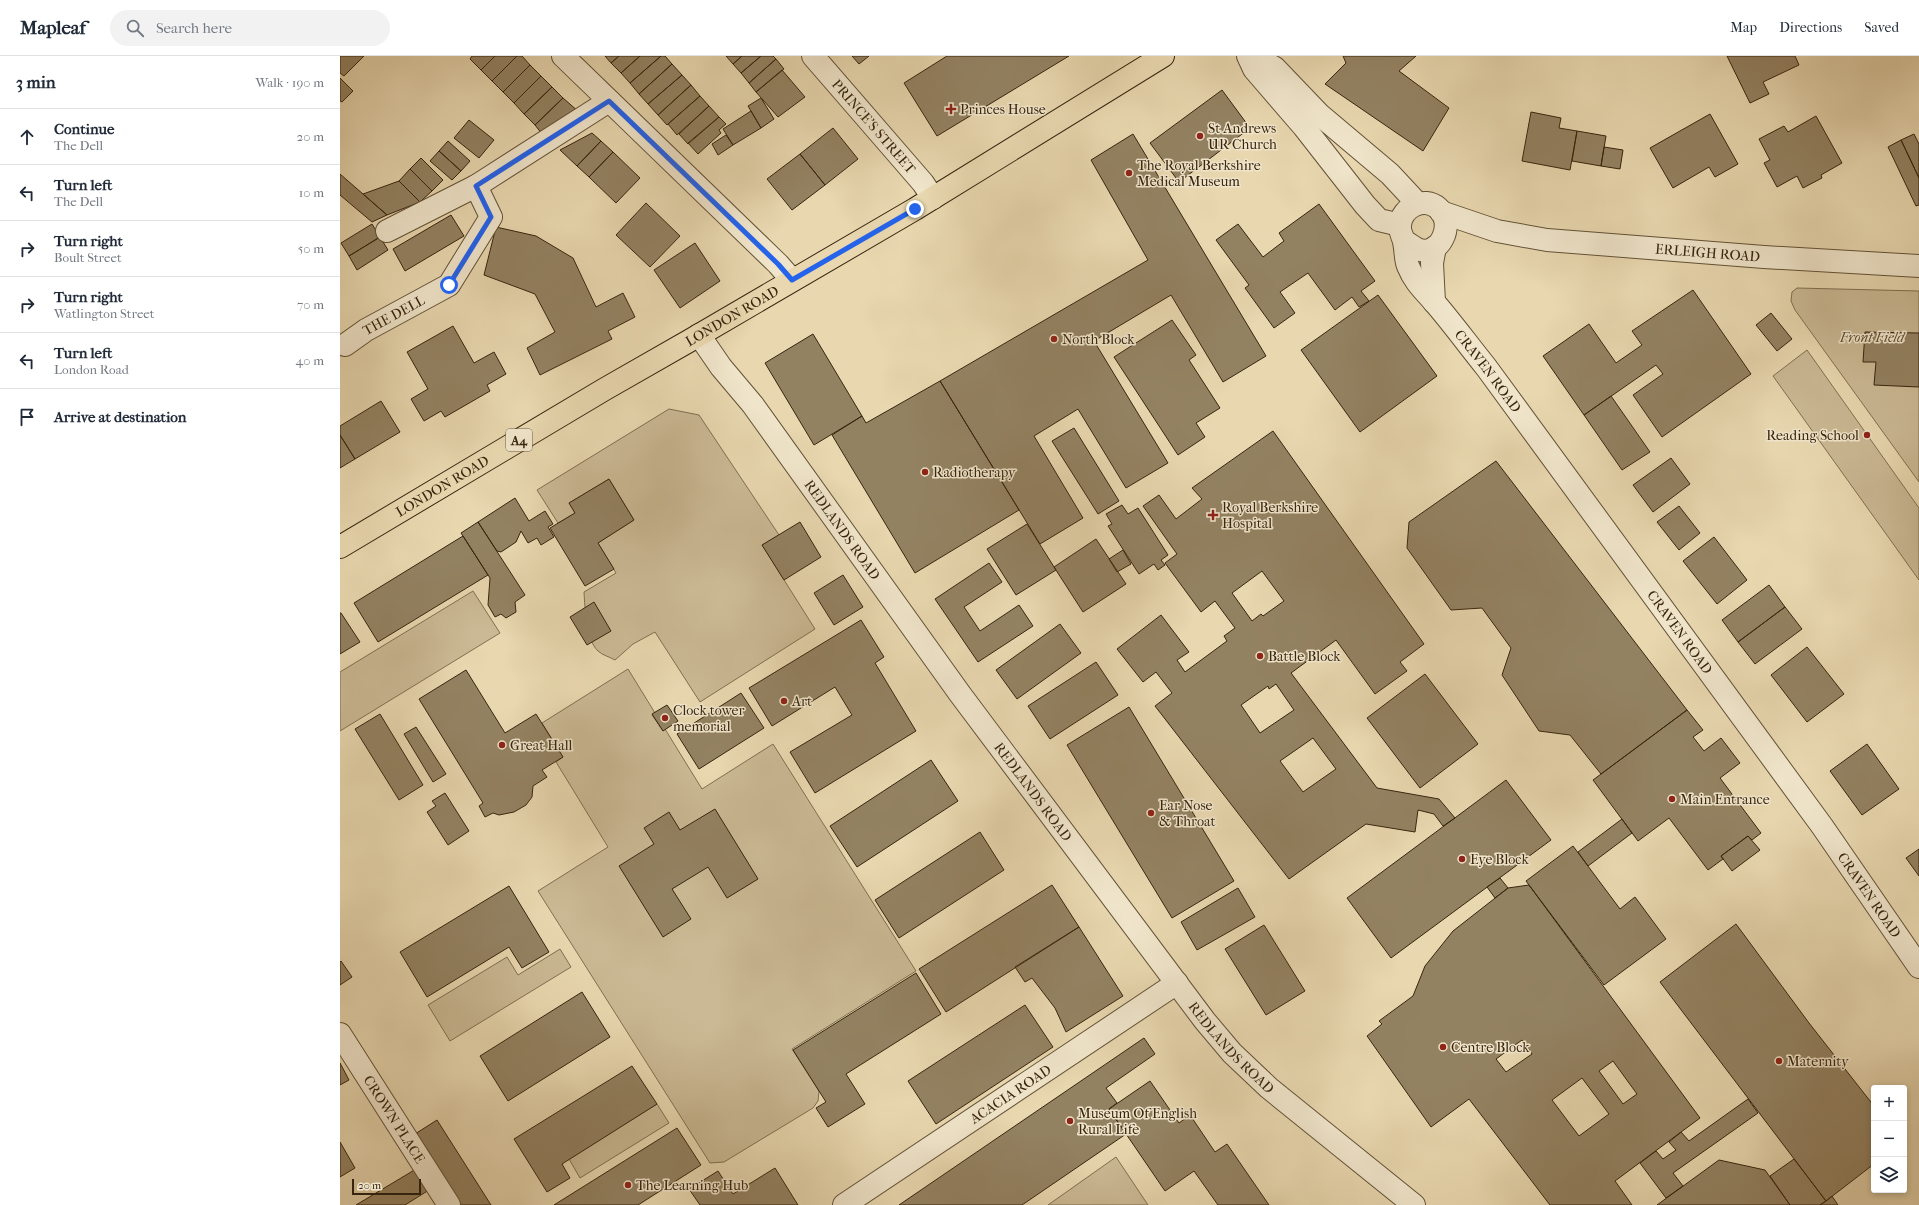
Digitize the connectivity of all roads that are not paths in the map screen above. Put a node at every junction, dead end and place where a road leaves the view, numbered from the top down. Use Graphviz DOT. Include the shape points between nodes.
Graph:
graph roads {
  1 [pos="563,56"];
  2 [pos="813,56"];
  3 [pos="1163,56"];
  4 [pos="1248,56"];
  5 [pos="1254,56"];
  6 [pos="609,101"];
  7 [pos="476,186"];
  8 [pos="933,198"];
  9 [pos="1417,204"];
  10 [pos="1441,212"];
  11 [pos="388,231"];
  12 [pos="1497,231"];
  13 [pos="1402,233"];
  14 [pos="1440,242"];
  15 [pos="1919,266"];
  16 [pos="792,280"];
  17 [pos="1434,302"];
  18 [pos="699,335"];
  19 [pos="345,345"];
  20 [pos="340,547"];
  21 [pos="1919,967"];
  22 [pos="1177,983"];
  23 [pos="340,1034"];
  24 [pos="449,1205"];
  25 [pos="844,1205"];
  26 [pos="1414,1205"];
  1 -- 6 [label="street"];
  2 -- 8 [label="street, PRINCE'S STREET"];
  3 -- 8 [label="main road, LONDON ROAD / A4"];
  4 -- 13 [label="street" via="1254,69 1304,127 1365,205 1379,220"];
  5 -- 9 [label="street" via="1275,68 1320,115 1390,174"];
  6 -- 7 [label="street"];
  6 -- 16 [label="street"];
  7 -- 11 [label="street"];
  7 -- 19 [label="street, THE DELL" via="491,217 449,285 366,330"];
  8 -- 16 [label="main road, LONDON ROAD / A4"];
  9 -- 10 [label="street" via="1432,204"];
  9 -- 13 [label="street" via="1403,214"];
  10 -- 12 [label="street, ERLEIGH ROAD"];
  10 -- 14 [label="street" via="1447,223"];
  12 -- 14 [label="street, ERLEIGH ROAD"];
  12 -- 15 [label="street, ERLEIGH ROAD" via="1547,240"];
  13 -- 14 [label="street" via="1418,249 1426,250"];
  13 -- 17 [label="street, CRAVEN ROAD" via="1407,264 1417,284"];
  14 -- 17 [label="street" via="1432,263"];
  16 -- 18 [label="main road, LONDON ROAD / A4"];
  17 -- 21 [label="street, CRAVEN ROAD" via="1486,367 1808,807"];
  18 -- 20 [label="main road, LONDON ROAD / A4" via="598,392"];
  18 -- 22 [label="street, REDLANDS ROAD" via="721,367 753,405 960,694"];
  22 -- 25 [label="street, ACACIA ROAD"];
  22 -- 26 [label="street, REDLANDS ROAD" via="1232,1054"];
  23 -- 24 [label="street, CROWN PLACE"];
}
